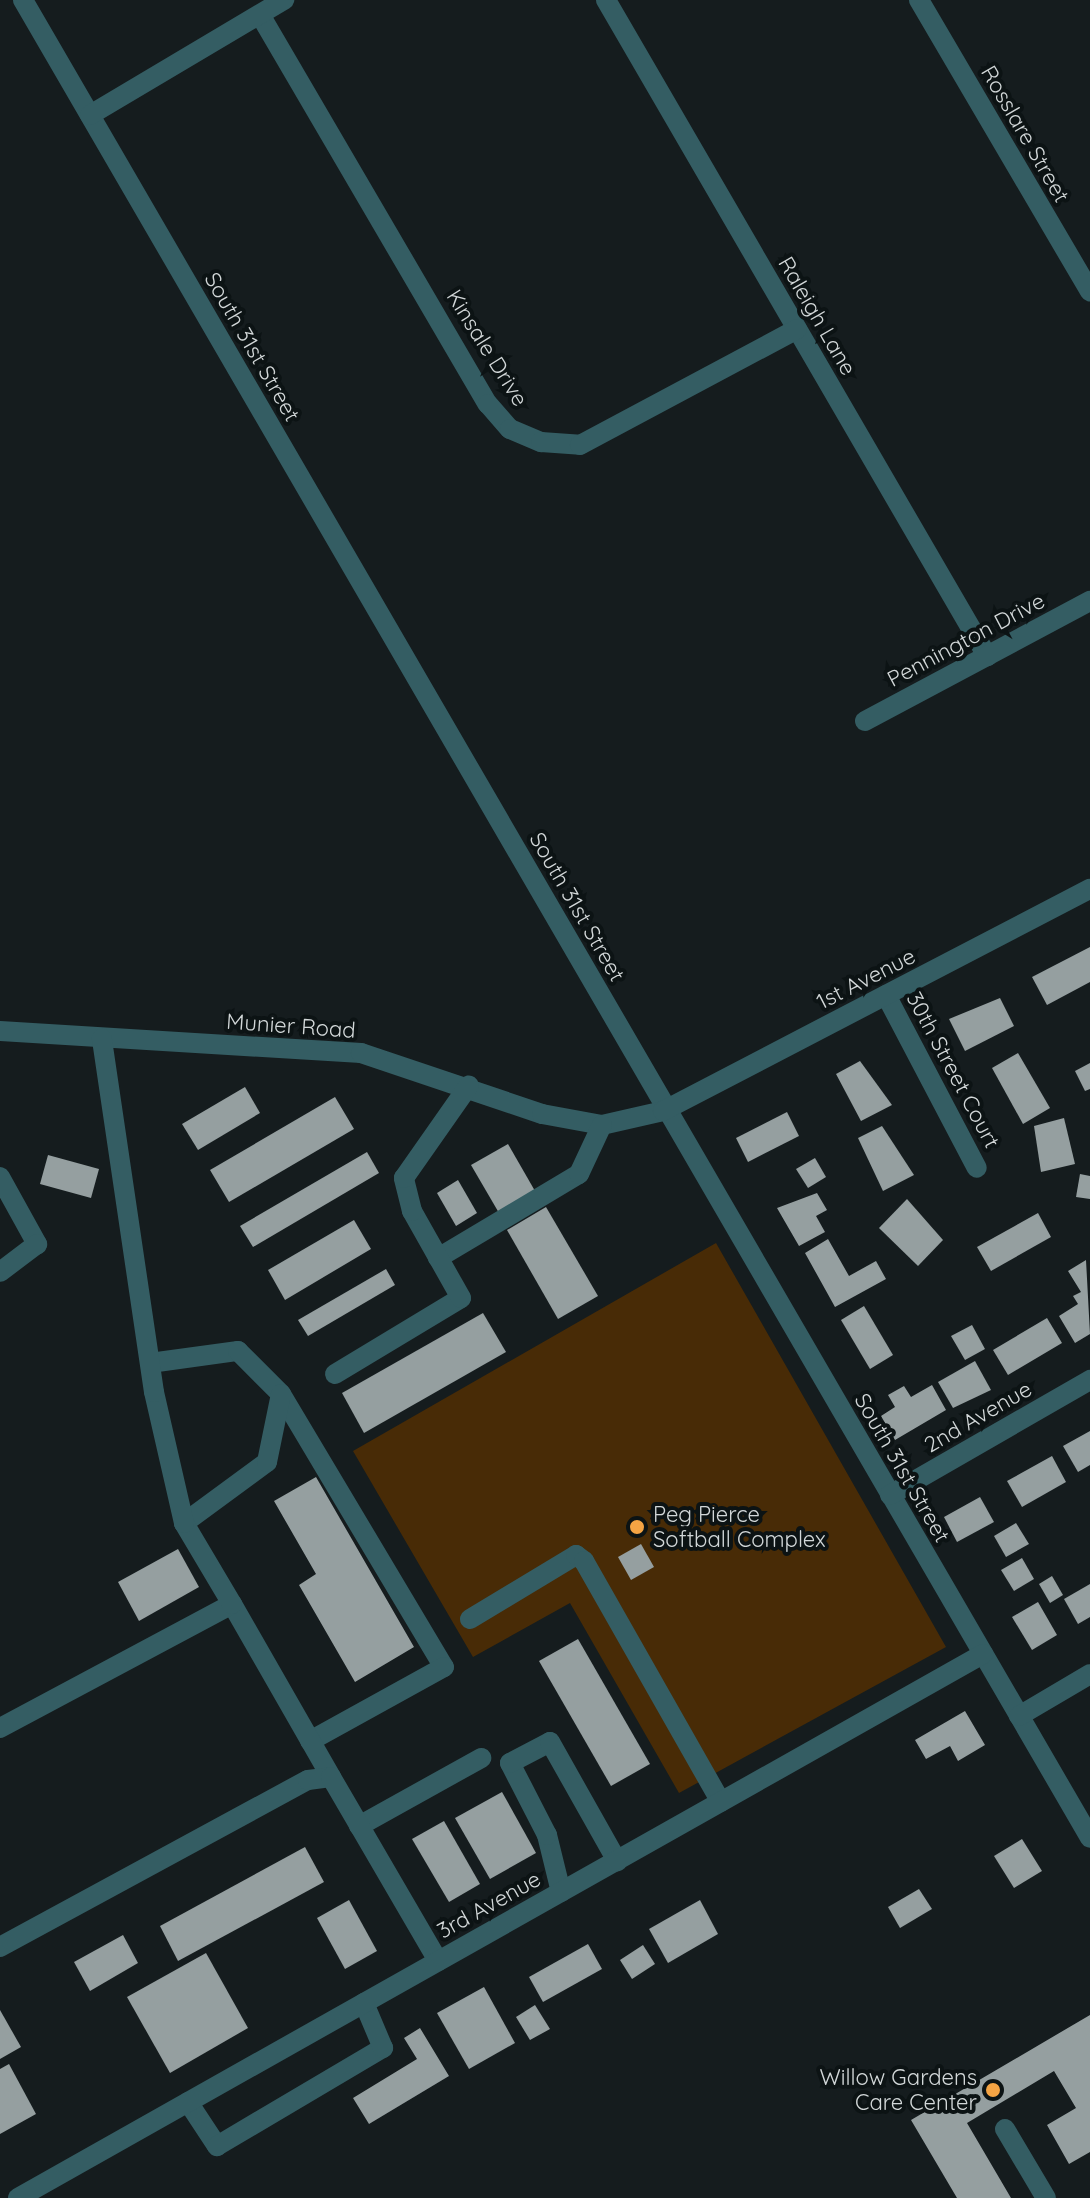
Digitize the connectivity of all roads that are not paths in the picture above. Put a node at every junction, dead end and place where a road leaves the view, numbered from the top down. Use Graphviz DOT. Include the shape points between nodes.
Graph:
graph roads {
  1 [pos="23,0"];
  2 [pos="284,0"];
  3 [pos="606,0"];
  4 [pos="919,0"];
  5 [pos="262,18"];
  6 [pos="90,115"];
  7 [pos="1090,292"];
  8 [pos="797,329"];
  9 [pos="1090,601"];
  10 [pos="987,656"];
  11 [pos="865,721"];
  12 [pos="1090,889"];
  13 [pos="886,995"];
  14 [pos="0,1031"];
  15 [pos="102,1039"];
  16 [pos="469,1085"];
  17 [pos="663,1111"];
  18 [pos="602,1125"];
  19 [pos="977,1168"];
  20 [pos="0,1177"];
  21 [pos="438,1258"];
  22 [pos="0,1272"];
  23 [pos="150,1363"];
  24 [pos="335,1374"];
  25 [pos="1090,1380"];
  26 [pos="281,1394"];
  27 [pos="890,1495"];
  28 [pos="184,1523"];
  29 [pos="232,1604"];
  30 [pos="470,1619"];
  31 [pos="983,1654"];
  32 [pos="1090,1674"];
  33 [pos="1019,1716"];
  34 [pos="0,1728"];
  35 [pos="310,1741"];
  36 [pos="481,1758"];
  37 [pos="331,1777"];
  38 [pos="721,1802"];
  39 [pos="359,1826"];
  40 [pos="1090,1838"];
  41 [pos="617,1861"];
  42 [pos="561,1892"];
  43 [pos="0,1947"];
  44 [pos="438,1961"];
  45 [pos="364,2003"];
  46 [pos="188,2102"];
  47 [pos="1005,2129"];
  48 [pos="18,2198"];
  49 [pos="1046,2198"];
  1 -- 6 [label="street, South 31st Street"];
  2 -- 5 [label="street"];
  3 -- 8 [label="street, Raleigh Lane"];
  4 -- 7 [label="street, Rosslare Street"];
  5 -- 6 [label="street"];
  5 -- 8 [label="street, Kinsale Drive" via="488,404 510,429 541,442 580,445"];
  6 -- 17 [label="street, South 31st Street"];
  8 -- 10 [label="street, Raleigh Lane"];
  9 -- 10 [label="street, Pennington Drive"];
  10 -- 11 [label="street, Pennington Drive"];
  12 -- 13 [label="street, 1st Avenue"];
  13 -- 17 [label="street, 1st Avenue"];
  13 -- 19 [label="street, 30th Street Court"];
  14 -- 15 [label="street, Munier Road"];
  15 -- 16 [label="street, Munier Road" via="361,1053"];
  15 -- 23 [label="street"];
  16 -- 18 [label="street, Munier Road" via="542,1114"];
  16 -- 21 [label="street" via="404,1178 412,1211"];
  17 -- 18 [label="street, Munier Road"];
  17 -- 27 [label="street, South 31st Street"];
  18 -- 21 [label="street" via="579,1174"];
  20 -- 22 [label="street" via="37,1251"];
  21 -- 24 [label="street" via="461,1298"];
  23 -- 26 [label="street" via="238,1351"];
  23 -- 28 [label="street"];
  25 -- 27 [label="street, 2nd Avenue"];
  26 -- 28 [label="street" via="267,1462"];
  26 -- 35 [label="street" via="444,1667"];
  27 -- 31 [label="street, South 31st Street"];
  28 -- 29 [label="street"];
  29 -- 34 [label="street"];
  29 -- 35 [label="street"];
  30 -- 38 [label="street" via="576,1555"];
  31 -- 33 [label="street, South 31st Street"];
  31 -- 38 [label="street, 3rd Avenue"];
  32 -- 33 [label="street"];
  33 -- 40 [label="street, South 31st Street"];
  35 -- 37 [label="street"];
  36 -- 39 [label="street"];
  37 -- 39 [label="street"];
  37 -- 43 [label="street" via="308,1780"];
  38 -- 41 [label="street, 3rd Avenue"];
  39 -- 44 [label="street"];
  41 -- 42 [label="street, 3rd Avenue"];
  41 -- 42 [label="street" via="550,1742 510,1763 547,1835"];
  42 -- 44 [label="street, 3rd Avenue"];
  44 -- 45 [label="street, 3rd Avenue"];
  45 -- 46 [label="street, 3rd Avenue"];
  45 -- 46 [label="street" via="383,2048 217,2146"];
  46 -- 48 [label="street, 3rd Avenue"];
  47 -- 49 [label="street"];
}
